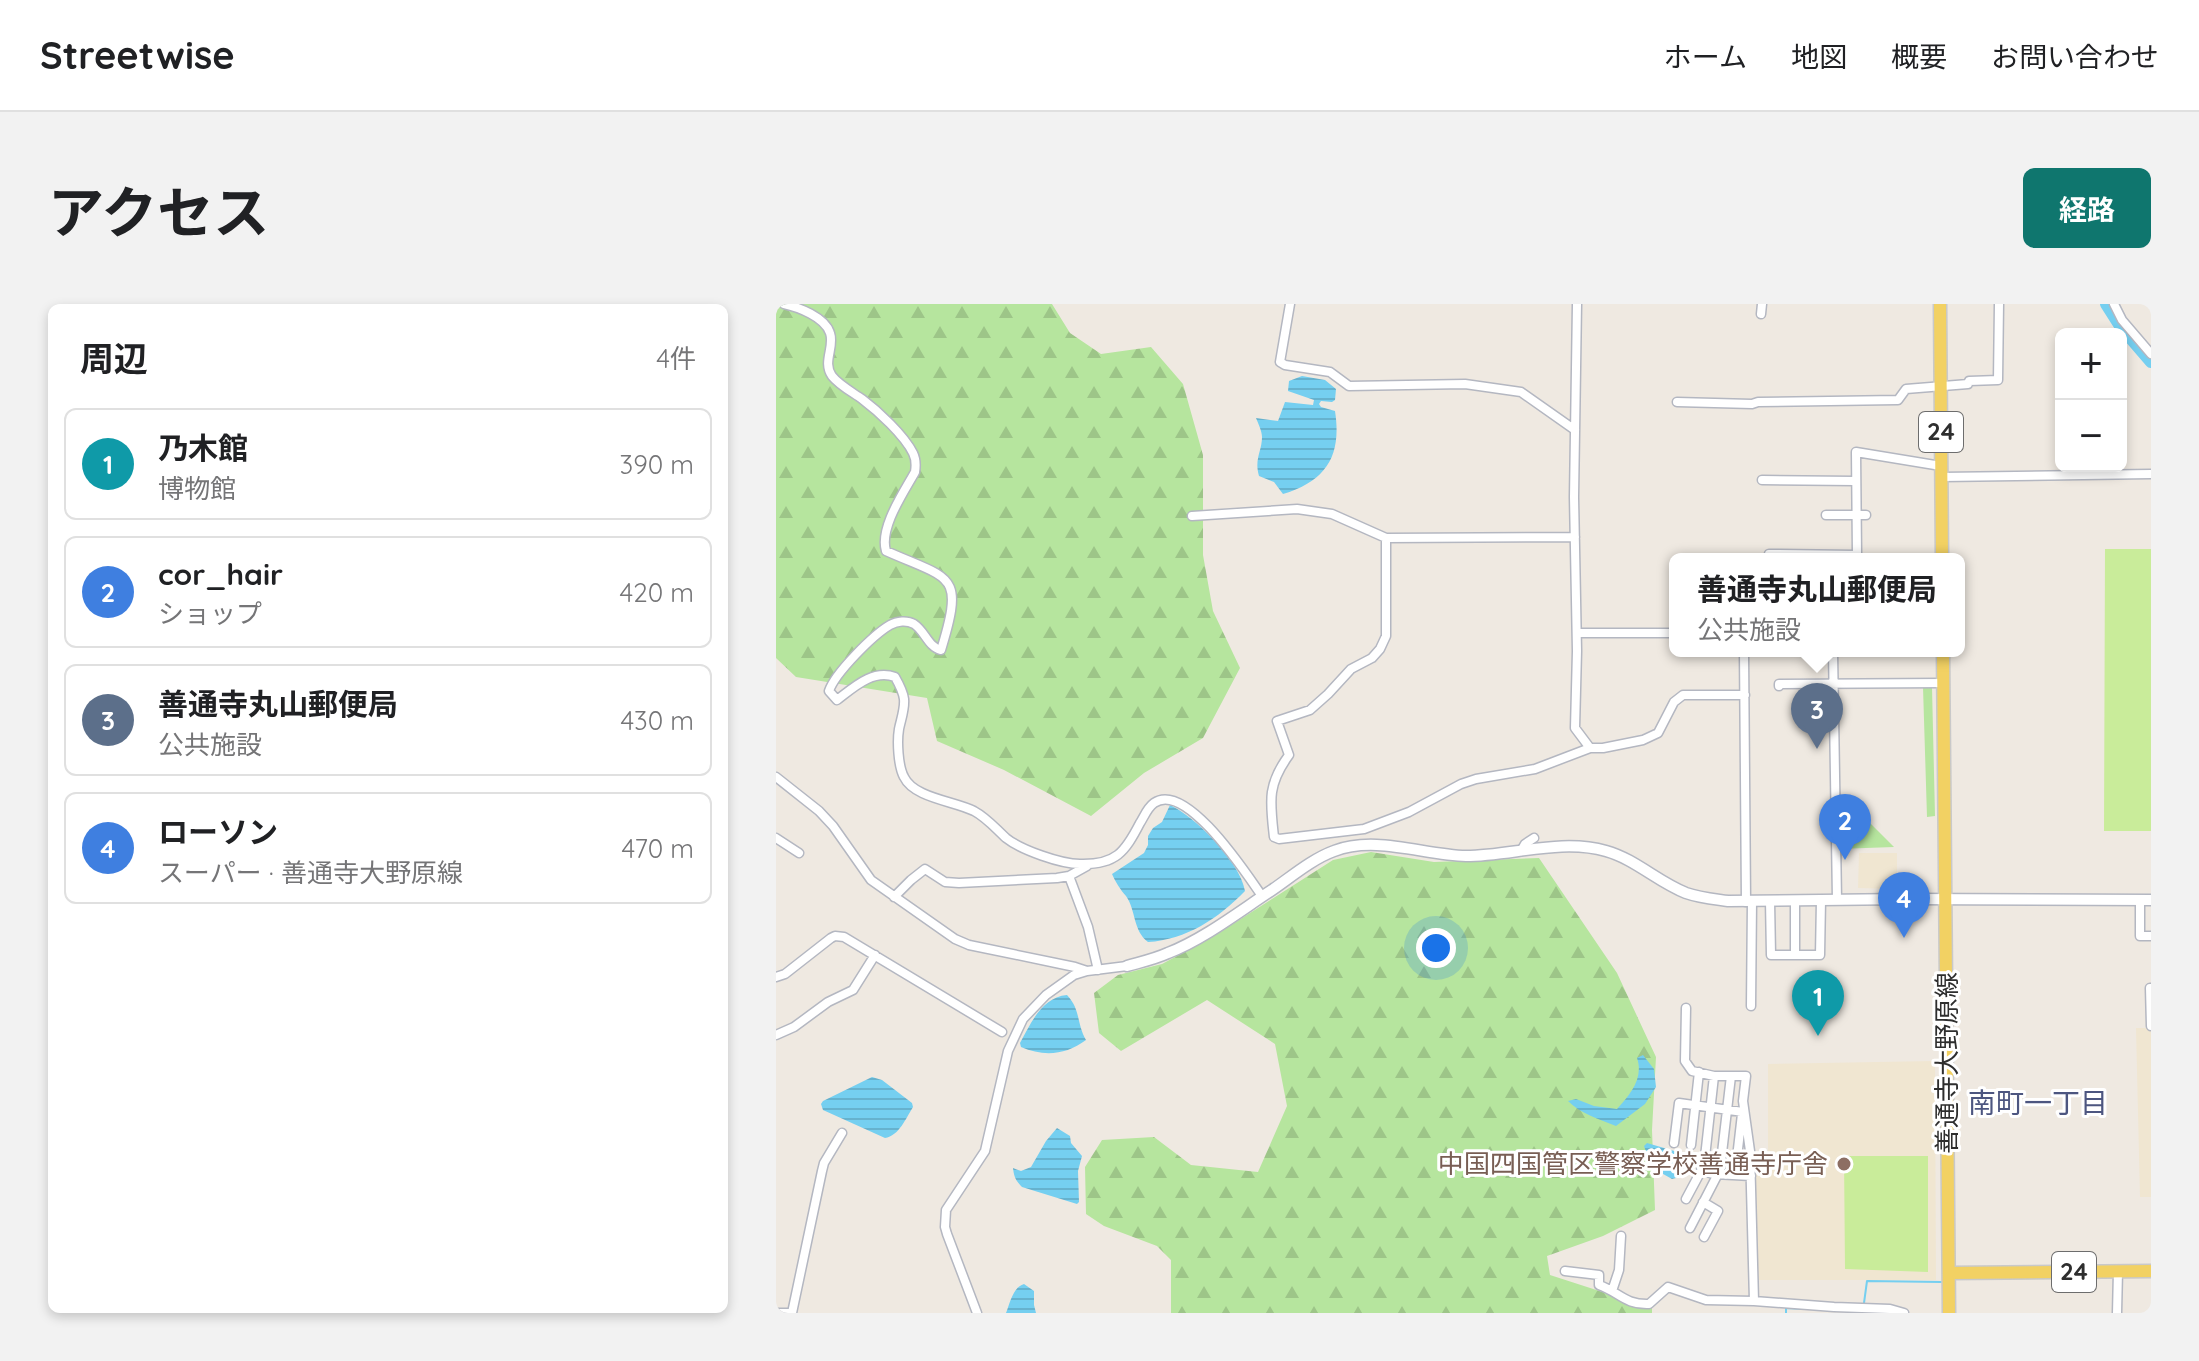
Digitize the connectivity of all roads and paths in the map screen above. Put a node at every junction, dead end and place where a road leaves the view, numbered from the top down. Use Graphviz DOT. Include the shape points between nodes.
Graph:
graph roads {
  1 [pos="1290,304"];
  2 [pos="1577,304"];
  3 [pos="1762,304"];
  4 [pos="1940,304"];
  5 [pos="1999,304"];
  6 [pos="2114,304"];
  7 [pos="780,305"];
  8 [pos="1761,314"];
  9 [pos="2151,354"];
  10 [pos="1941,386"];
  11 [pos="1677,402"];
  12 [pos="1575,430"];
  13 [pos="1942,471"];
  14 [pos="2151,474"];
  15 [pos="1762,480"];
  16 [pos="1855,481"];
  17 [pos="1826,515"];
  18 [pos="1855,515"];
  19 [pos="1866,515"];
  20 [pos="1192,516"];
  21 [pos="1575,537"];
  22 [pos="1386,538"];
  23 [pos="1857,553"];
  24 [pos="1942,553"];
  25 [pos="1577,633"];
  26 [pos="1669,633"];
  27 [pos="1744,657"];
  28 [pos="1833,657"];
  29 [pos="1943,657"];
  30 [pos="1944,683"];
  31 [pos="1833,684"];
  32 [pos="1779,686"];
  33 [pos="1745,695"];
  34 [pos="1590,748"];
  35 [pos="776,777"];
  36 [pos="791,788"];
  37 [pos="776,790"];
  38 [pos="1364,829"];
  39 [pos="776,838"];
  40 [pos="1534,838"];
  41 [pos="1352,847"];
  42 [pos="1521,851"];
  43 [pos="799,853"];
  44 [pos="1091,864"];
  45 [pos="1069,876"];
  46 [pos="1262,896"];
  47 [pos="894,897"];
  48 [pos="1821,900"];
  49 [pos="1837,900"];
  50 [pos="1945,900"];
  51 [pos="2145,900"];
  52 [pos="1770,901"];
  53 [pos="1795,901"];
  54 [pos="1749,902"];
  55 [pos="2151,936"];
  56 [pos="875,955"];
  57 [pos="1795,955"];
  58 [pos="1127,966"];
  59 [pos="1098,970"];
  60 [pos="1087,971"];
  61 [pos="776,977"];
  62 [pos="2139,988"];
  63 [pos="2151,988"];
  64 [pos="1751,1006"];
  65 [pos="1686,1008"];
  66 [pos="2151,1026"];
  67 [pos="1002,1032"];
  68 [pos="776,1035"];
  69 [pos="1699,1072"];
  70 [pos="1714,1076"];
  71 [pos="1731,1076"];
  72 [pos="1695,1106"];
  73 [pos="1743,1108"];
  74 [pos="1711,1109"];
  75 [pos="1727,1110"];
  76 [pos="1675,1132"];
  77 [pos="842,1133"];
  78 [pos="1692,1134"];
  79 [pos="1708,1136"];
  80 [pos="1674,1143"];
  81 [pos="1691,1145"];
  82 [pos="1701,1171"];
  83 [pos="1718,1175"];
  84 [pos="1735,1175"];
  85 [pos="1751,1176"];
  86 [pos="1686,1199"];
  87 [pos="1703,1202"];
  88 [pos="1690,1228"];
  89 [pos="1621,1236"];
  90 [pos="1704,1237"];
  91 [pos="1565,1271"];
  92 [pos="2118,1271"];
  93 [pos="2151,1271"];
  94 [pos="1949,1273"];
  95 [pos="1612,1291"];
  96 [pos="1754,1301"];
  97 [pos="776,1313"];
  98 [pos="790,1313"];
  99 [pos="977,1313"];
  100 [pos="1904,1313"];
  101 [pos="1949,1313"];
  102 [pos="2117,1313"];
  1 -- 12 [label="street" via="1280,362 1285,365 1330,372 1349,386 1465,384 1521,392"];
  2 -- 12 [label="street"];
  3 -- 8 [label="street"];
  4 -- 10 [label="main road, 24"];
  5 -- 10 [label="street" via="1998,380"];
  6 -- 9 [label="street"];
  7 -- 44 [label="street" via="794,306 824,324 830,333 832,375 874,408 913,453 915,472 889,524 886,551 942,575 953,597 941,650 916,625 890,625 845,667 830,686 832,697 837,700 879,674 895,677 905,702 898,733 901,766 911,786 985,817 1024,849"];
  10 -- 11 [label="street" via="1906,389 1898,400"];
  10 -- 13 [label="main road, 24"];
  12 -- 21 [label="street"];
  13 -- 14 [label="street"];
  13 -- 16 [label="street" via="1856,452"];
  13 -- 24 [label="main road, 24"];
  15 -- 16 [label="street"];
  16 -- 18 [label="street"];
  17 -- 18 [label="street"];
  18 -- 19 [label="street"];
  18 -- 23 [label="street"];
  20 -- 22 [label="street" via="1316,511"];
  21 -- 22 [label="street"];
  21 -- 25 [label="street"];
  22 -- 38 [label="street" via="1386,636 1372,658 1351,669 1310,710 1277,721 1289,755 1273,783 1270,804 1274,837 1279,839"];
  25 -- 26 [label="street"];
  25 -- 34 [label="street" via="1575,728"];
  27 -- 33 [label="street"];
  28 -- 31 [label="street"];
  29 -- 30 [label="main road, 善通寺大野原線"];
  30 -- 31 [label="street"];
  30 -- 50 [label="main road, 善通寺大野原線"];
  31 -- 32 [label="street"];
  31 -- 49 [label="street"];
  33 -- 34 [label="street" via="1683,695 1658,733"];
  33 -- 54 [label="street"];
  34 -- 38 [label="street" via="1535,769 1461,784"];
  35 -- 36 [label="street"];
  36 -- 37 [label="street"];
  36 -- 47 [label="street" via="833,826 871,880"];
  38 -- 41 [label="street"];
  39 -- 43 [label="street"];
  40 -- 42 [label="street"];
  41 -- 42 [label="street" via="1469,856"];
  41 -- 46 [label="street" via="1333,851"];
  42 -- 54 [label="street" via="1607,851 1688,894"];
  44 -- 45 [label="street"];
  44 -- 46 [label="street" via="1127,848 1148,809 1165,800 1194,811"];
  45 -- 47 [label="street" via="959,883 945,882 925,869"];
  45 -- 59 [label="street"];
  46 -- 58 [label="street" via="1170,953"];
  47 -- 60 [label="street" via="969,945"];
  48 -- 49 [label="street"];
  48 -- 53 [label="street"];
  48 -- 57 [label="street" via="1820,955"];
  49 -- 50 [label="street"];
  50 -- 51 [label="street"];
  50 -- 94 [label="main road, 善通寺大野原線"];
  51 -- 55 [label="street" via="2140,936"];
  52 -- 53 [label="street"];
  52 -- 54 [label="street"];
  52 -- 57 [label="street" via="1771,955"];
  53 -- 57 [label="street"];
  54 -- 64 [label="street"];
  56 -- 61 [label="street" via="835,936"];
  56 -- 67 [label="street"];
  56 -- 68 [label="street" via="853,990"];
  58 -- 59 [label="street"];
  59 -- 60 [label="street"];
  60 -- 99 [label="street" via="1062,983 1023,1019 1008,1051 985,1151 946,1210 947,1234"];
  62 -- 63 [label="street"];
  63 -- 66 [label="street"];
  65 -- 69 [label="street" via="1685,1061"];
  69 -- 70 [label="street"];
  69 -- 72 [label="street"];
  70 -- 71 [label="street"];
  70 -- 74 [label="street"];
  71 -- 73 [label="street" via="1746,1076"];
  71 -- 75 [label="street"];
  72 -- 74 [label="street"];
  72 -- 76 [label="street" via="1679,1103"];
  72 -- 78 [label="street"];
  73 -- 75 [label="street"];
  73 -- 84 [label="street"];
  73 -- 85 [label="street"];
  74 -- 75 [label="street"];
  74 -- 79 [label="street"];
  75 -- 83 [label="street"];
  76 -- 78 [label="street"];
  76 -- 80 [label="street"];
  77 -- 98 [label="street" via="824,1163"];
  78 -- 79 [label="street"];
  78 -- 81 [label="street"];
  79 -- 82 [label="street"];
  82 -- 83 [label="street"];
  82 -- 86 [label="street"];
  83 -- 84 [label="street"];
  83 -- 87 [label="street"];
  84 -- 85 [label="street"];
  85 -- 96 [label="street"];
  87 -- 88 [label="street"];
  87 -- 90 [label="street" via="1718,1211"];
  89 -- 95 [label="street"];
  91 -- 95 [label="street" via="1599,1275 1599,1285"];
  92 -- 93 [label="main road, 24"];
  92 -- 94 [label="main road, 24"];
  92 -- 102 [label="street"];
  94 -- 101 [label="main road, 善通寺大野原線"];
  95 -- 96 [label="street" via="1633,1304 1649,1304 1668,1287 1706,1300"];
  96 -- 100 [label="street"];
  97 -- 98 [label="street"];
}
